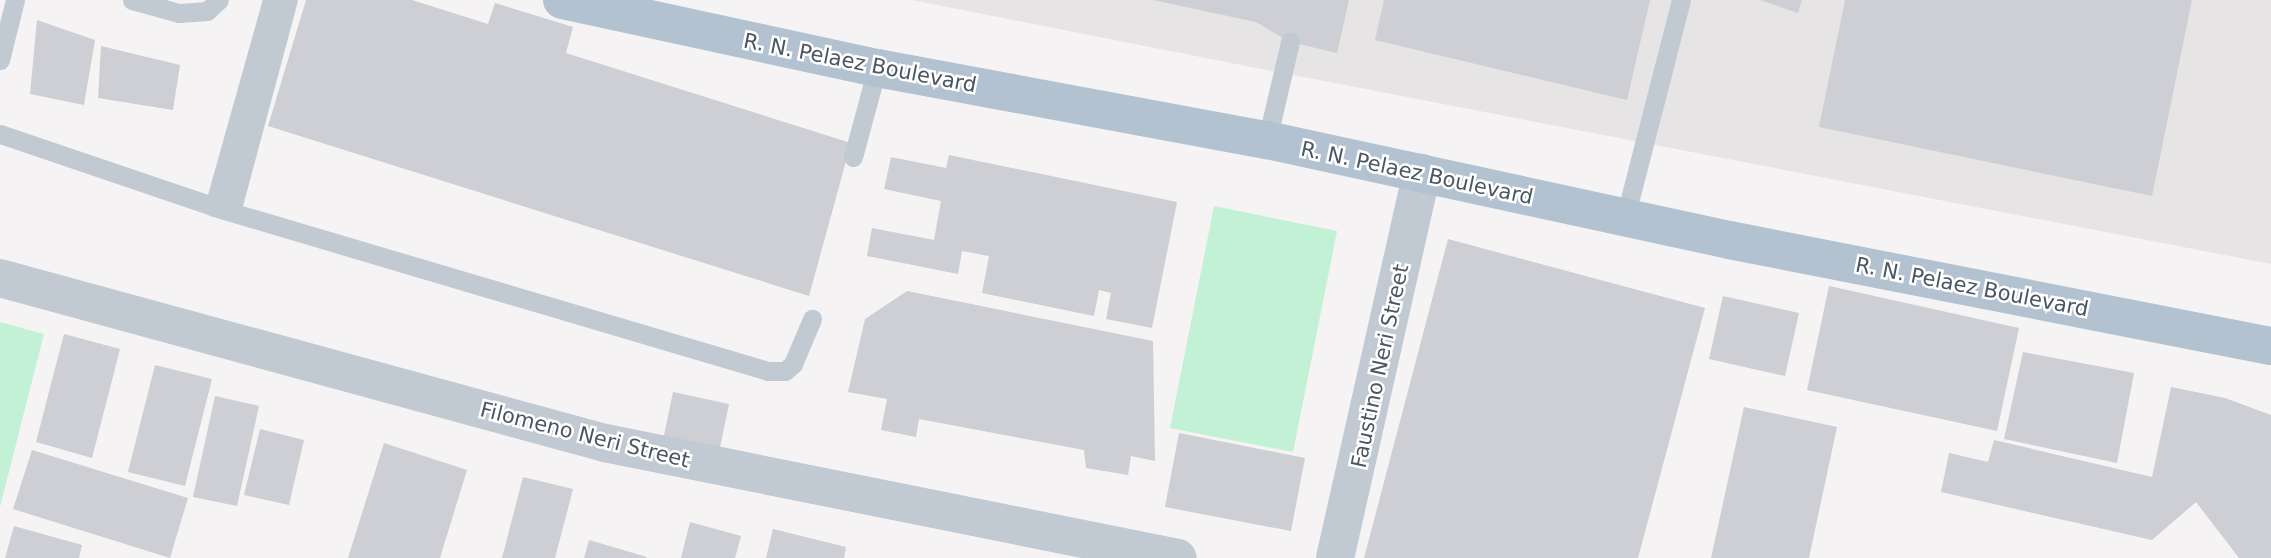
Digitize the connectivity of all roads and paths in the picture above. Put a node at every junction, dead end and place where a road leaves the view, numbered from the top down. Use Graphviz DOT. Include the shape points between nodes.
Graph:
graph roads {
  1 [pos="15,0"];
  2 [pos="132,0"];
  3 [pos="219,0"];
  4 [pos="272,0"];
  5 [pos="288,0"];
  6 [pos="562,0"];
  7 [pos="1681,0"];
  8 [pos="1290,42"];
  9 [pos="0,60"];
  10 [pos="877,68"];
  11 [pos="0,134"];
  12 [pos="1266,140"];
  13 [pos="853,157"];
  14 [pos="1422,173"];
  15 [pos="222,209"];
  16 [pos="1625,218"];
  17 [pos="0,278"];
  18 [pos="812,319"];
  19 [pos="2265,347"];
  20 [pos="1178,558"];
  21 [pos="1335,558"];
  1 -- 9 [label="lane"];
  2 -- 3 [label="lane" via="179,13 207,11"];
  4 -- 15 [label="lane"];
  5 -- 15 [label="lane"];
  6 -- 10 [label="main road, R. N. Pelaez Boulevard"];
  7 -- 16 [label="lane"];
  8 -- 12 [label="lane"];
  10 -- 12 [label="main road, R. N. Pelaez Boulevard"];
  10 -- 13 [label="lane"];
  11 -- 15 [label="lane"];
  12 -- 14 [label="main road, R. N. Pelaez Boulevard"];
  14 -- 16 [label="main road, R. N. Pelaez Boulevard"];
  14 -- 21 [label="street, Faustino Neri Street"];
  15 -- 18 [label="lane" via="768,371 785,371 793,363"];
  16 -- 19 [label="main road, R. N. Pelaez Boulevard"];
  17 -- 20 [label="street, Filomeno Neri Street" via="604,443"];
}
